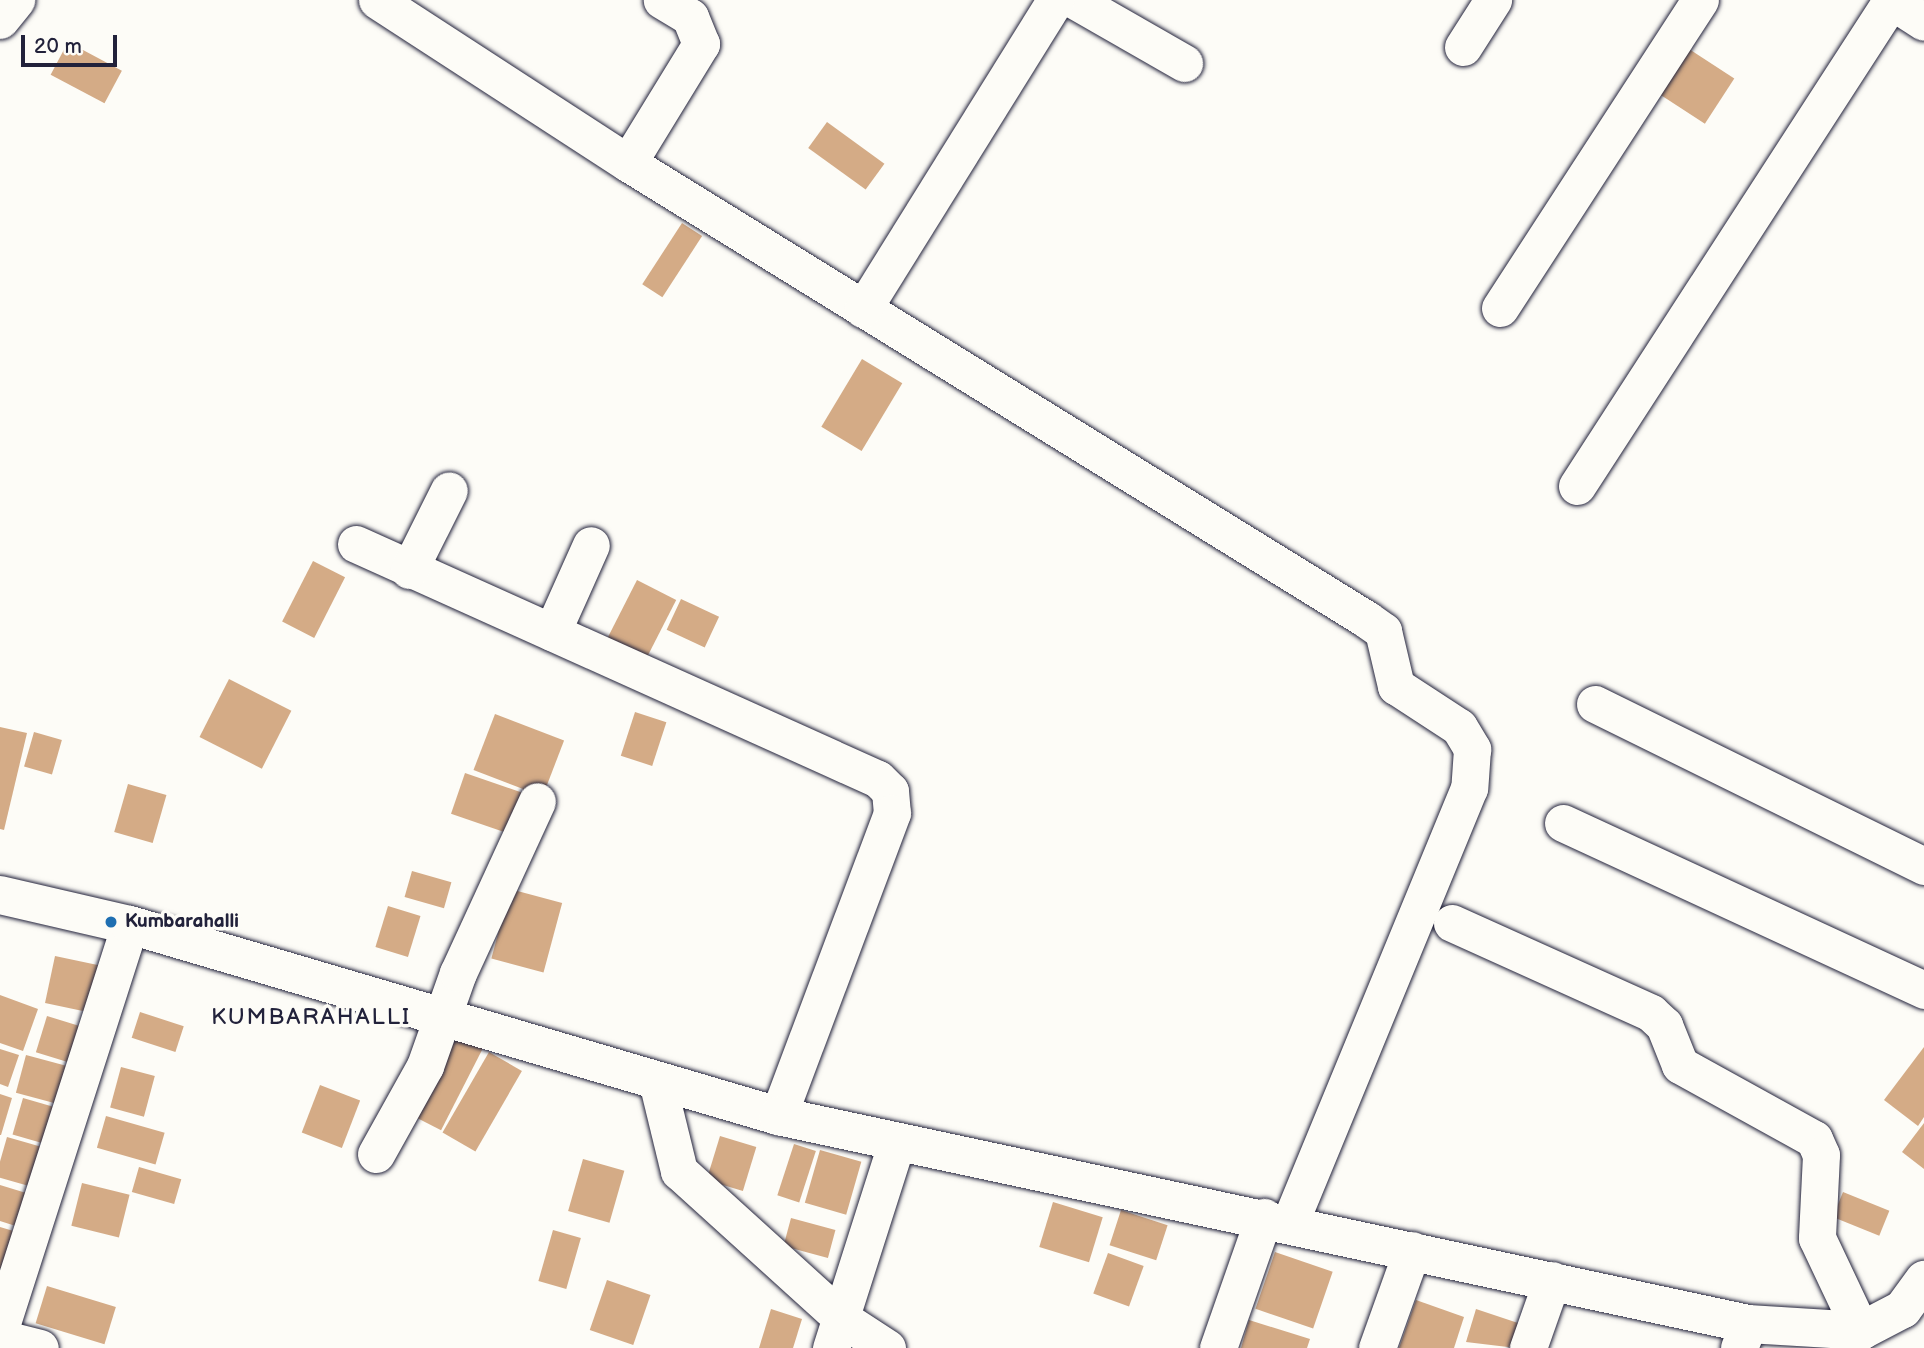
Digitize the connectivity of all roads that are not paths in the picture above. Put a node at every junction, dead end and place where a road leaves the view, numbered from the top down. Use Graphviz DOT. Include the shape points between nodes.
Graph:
graph roads {
  1 [pos="16,0"];
  2 [pos="377,0"];
  3 [pos="663,0"];
  4 [pos="1055,0"];
  5 [pos="1074,0"];
  6 [pos="1493,0"];
  7 [pos="1700,0"];
  8 [pos="1890,1"];
  9 [pos="0,20"];
  10 [pos="1924,22"];
  11 [pos="1463,47"];
  12 [pos="1184,63"];
  13 [pos="628,163"];
  14 [pos="1500,308"];
  15 [pos="863,309"];
  16 [pos="1577,486"];
  17 [pos="449,490"];
  18 [pos="356,544"];
  19 [pos="591,545"];
  20 [pos="409,570"];
  21 [pos="552,632"];
  22 [pos="1595,704"];
  23 [pos="537,801"];
  24 [pos="1563,823"];
  25 [pos="1924,866"];
  26 [pos="0,895"];
  27 [pos="1451,923"];
  28 [pos="130,925"];
  29 [pos="1924,990"];
  30 [pos="444,1017"];
  31 [pos="658,1085"];
  32 [pos="778,1116"];
  33 [pos="896,1144"];
  34 [pos="376,1154"];
  35 [pos="1277,1220"];
  36 [pos="1412,1251"];
  37 [pos="1552,1280"];
  38 [pos="1924,1280"];
  39 [pos="0,1329"];
  40 [pos="1861,1331"];
  41 [pos="836,1333"];
  42 [pos="1743,1336"];
  43 [pos="0,1338"];
  44 [pos="40,1348"];
  45 [pos="887,1348"];
  46 [pos="1218,1348"];
  47 [pos="1377,1348"];
  48 [pos="1528,1348"];
  1 -- 9 [label="street"];
  2 -- 13 [label="street"];
  3 -- 13 [label="street" via="690,17 701,44"];
  4 -- 15 [label="street"];
  5 -- 12 [label="street"];
  6 -- 11 [label="street"];
  7 -- 14 [label="street"];
  8 -- 10 [label="street"];
  8 -- 16 [label="street"];
  13 -- 15 [label="street"];
  15 -- 35 [label="street" via="1383,631 1396,686 1459,727 1472,749 1469,788"];
  17 -- 20 [label="street"];
  18 -- 20 [label="street"];
  19 -- 21 [label="street"];
  20 -- 21 [label="street"];
  21 -- 32 [label="street" via="878,779 890,791 892,813"];
  22 -- 25 [label="street"];
  23 -- 30 [label="street" via="458,973"];
  24 -- 29 [label="street"];
  26 -- 28 [label="street"];
  27 -- 40 [label="street" via="1651,1013 1680,1065 1814,1139 1821,1155 1817,1238"];
  28 -- 30 [label="street"];
  28 -- 39 [label="street"];
  30 -- 31 [label="street"];
  30 -- 34 [label="street"];
  31 -- 32 [label="street"];
  31 -- 41 [label="street" via="679,1171"];
  32 -- 33 [label="street"];
  33 -- 35 [label="street"];
  33 -- 41 [label="street"];
  35 -- 36 [label="street"];
  35 -- 46 [label="street"];
  36 -- 37 [label="street"];
  36 -- 47 [label="street"];
  37 -- 42 [label="street"];
  37 -- 48 [label="street"];
  38 -- 40 [label="street" via="1903,1309"];
  40 -- 42 [label="street"];
  41 -- 45 [label="street"];
  43 -- 44 [label="street"];
}
